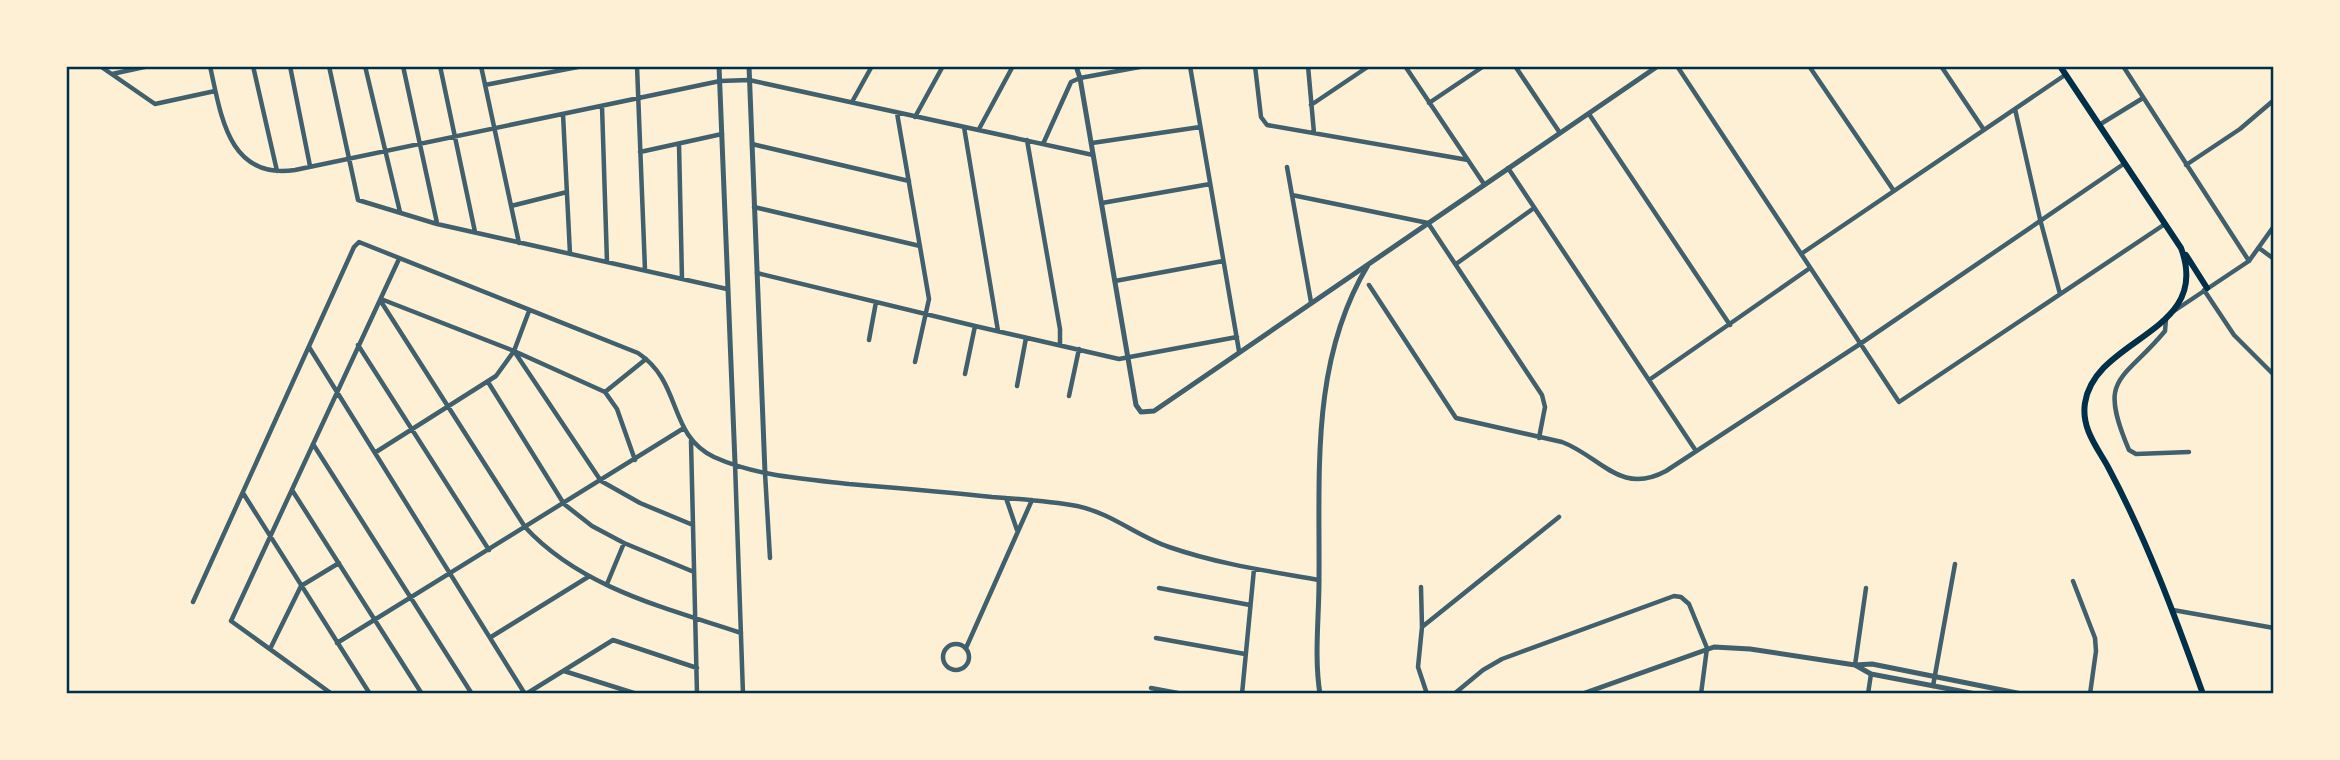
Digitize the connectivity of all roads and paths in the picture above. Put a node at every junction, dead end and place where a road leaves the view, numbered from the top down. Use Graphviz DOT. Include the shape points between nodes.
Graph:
graph roads {
  1 [pos="100,66"];
  2 [pos="149,66"];
  3 [pos="210,66"];
  4 [pos="253,66"];
  5 [pos="290,66"];
  6 [pos="329,66"];
  7 [pos="365,66"];
  8 [pos="403,66"];
  9 [pos="440,66"];
  10 [pos="481,66"];
  11 [pos="583,66"];
  12 [pos="636,66"];
  13 [pos="719,66"];
  14 [pos="749,66"];
  15 [pos="872,66"];
  16 [pos="943,66"];
  17 [pos="1013,66"];
  18 [pos="1076,66"];
  19 [pos="1145,66"];
  20 [pos="1189,66"];
  21 [pos="1255,66"];
  22 [pos="1308,66"];
  23 [pos="1369,66"];
  24 [pos="1405,66"];
  25 [pos="1484,66"];
  26 [pos="1515,66"];
  27 [pos="1658,66"];
  28 [pos="1677,66"];
  29 [pos="1809,66"];
  30 [pos="1941,66"];
  31 [pos="2060,66"];
  32 [pos="2123,66"];
  33 [pos="111,74"];
  34 [pos="2065,75"];
  35 [pos="1080,78"];
  36 [pos="749,80"];
  37 [pos="720,81"];
  38 [pos="485,85"];
  39 [pos="215,91"];
  40 [pos="638,98"];
  41 [pos="2143,99"];
  42 [pos="2273,100"];
  43 [pos="852,103"];
  44 [pos="1429,103"];
  45 [pos="1311,105"];
  46 [pos="602,106"];
  47 [pos="2015,109"];
  48 [pos="897,113"];
  49 [pos="563,114"];
  50 [pos="1588,114"];
  51 [pos="915,117"];
  52 [pos="2099,126"];
  53 [pos="964,127"];
  54 [pos="1200,127"];
  55 [pos="494,128"];
  56 [pos="979,129"];
  57 [pos="1984,130"];
  58 [pos="1560,133"];
  59 [pos="722,134"];
  60 [pos="1314,134"];
  61 [pos="456,136"];
  62 [pos="1027,140"];
  63 [pos="1092,143"];
  64 [pos="421,144"];
  65 [pos="679,144"];
  66 [pos="751,144"];
  67 [pos="1043,144"];
  68 [pos="384,151"];
  69 [pos="640,152"];
  70 [pos="1094,155"];
  71 [pos="349,158"];
  72 [pos="1468,160"];
  73 [pos="2124,163"];
  74 [pos="2186,165"];
  75 [pos="310,166"];
  76 [pos="1287,167"];
  77 [pos="1508,169"];
  78 [pos="277,171"];
  79 [pos="909,181"];
  80 [pos="1210,184"];
  81 [pos="1484,184"];
  82 [pos="1894,191"];
  83 [pos="567,192"];
  84 [pos="1292,195"];
  85 [pos="1102,204"];
  86 [pos="511,206"];
  87 [pos="754,206"];
  88 [pos="1534,208"];
  89 [pos="400,213"];
  90 [pos="2040,219"];
  91 [pos="1428,223"];
  92 [pos="437,224"];
  93 [pos="2165,224"];
  94 [pos="2273,226"];
  95 [pos="475,232"];
  96 [pos="519,243"];
  97 [pos="920,246"];
  98 [pos="2181,248"];
  99 [pos="2259,248"];
  100 [pos="570,254"];
  101 [pos="1801,254"];
  102 [pos="399,259"];
  103 [pos="2273,259"];
  104 [pos="1223,261"];
  105 [pos="2249,261"];
  106 [pos="607,262"];
  107 [pos="1370,262"];
  108 [pos="1455,264"];
  109 [pos="1810,268"];
  110 [pos="645,270"];
  111 [pos="756,273"];
  112 [pos="682,279"];
  113 [pos="1115,281"];
  114 [pos="1369,285"];
  115 [pos="727,289"];
  116 [pos="2205,289"];
  117 [pos="2060,294"];
  118 [pos="380,299"];
  119 [pos="876,302"];
  120 [pos="1311,302"];
  121 [pos="529,310"];
  122 [pos="2173,312"];
  123 [pos="925,314"];
  124 [pos="2166,319"];
  125 [pos="1730,325"];
  126 [pos="975,326"];
  127 [pos="998,331"];
  128 [pos="1237,337"];
  129 [pos="1026,338"];
  130 [pos="869,340"];
  131 [pos="1860,344"];
  132 [pos="358,345"];
  133 [pos="1060,345"];
  134 [pos="309,346"];
  135 [pos="1079,349"];
  136 [pos="514,351"];
  137 [pos="1239,351"];
  138 [pos="646,359"];
  139 [pos="1128,359"];
  140 [pos="915,362"];
  141 [pos="965,374"];
  142 [pos="2273,375"];
  143 [pos="1649,380"];
  144 [pos="488,382"];
  145 [pos="1017,386"];
  146 [pos="336,390"];
  147 [pos="606,392"];
  148 [pos="1069,396"];
  149 [pos="449,406"];
  150 [pos="684,428"];
  151 [pos="412,429"];
  152 [pos="1539,438"];
  153 [pos="691,440"];
  154 [pos="312,443"];
  155 [pos="1696,451"];
  156 [pos="376,452"];
  157 [pos="2189,452"];
  158 [pos="635,460"];
  159 [pos="736,463"];
  160 [pos="765,472"];
  161 [pos="601,481"];
  162 [pos="291,489"];
  163 [pos="242,493"];
  164 [pos="1006,498"];
  165 [pos="1032,500"];
  166 [pos="564,504"];
  167 [pos="1559,517"];
  168 [pos="693,525"];
  169 [pos="525,527"];
  170 [pos="1018,531"];
  171 [pos="269,537"];
  172 [pos="624,543"];
  173 [pos="489,550"];
  174 [pos="769,558"];
  175 [pos="339,563"];
  176 [pos="1955,564"];
  177 [pos="1254,569"];
  178 [pos="694,572"];
  179 [pos="452,573"];
  180 [pos="589,576"];
  181 [pos="1319,580"];
  182 [pos="2073,581"];
  183 [pos="607,584"];
  184 [pos="301,586"];
  185 [pos="1421,586"];
  186 [pos="1159,588"];
  187 [pos="1866,588"];
  188 [pos="411,598"];
  189 [pos="193,602"];
  190 [pos="1250,605"];
  191 [pos="2173,610"];
  192 [pos="696,618"];
  193 [pos="375,620"];
  194 [pos="1422,627"];
  195 [pos="2273,628"];
  196 [pos="741,633"];
  197 [pos="491,637"];
  198 [pos="1156,638"];
  199 [pos="337,643"];
  200 [pos="966,648"];
  201 [pos="1707,648"];
  202 [pos="270,649"];
  203 [pos="1245,654"];
  204 [pos="1855,665"];
  205 [pos="697,668"];
  206 [pos="563,671"];
  207 [pos="1871,674"];
  208 [pos="1934,676"];
  209 [pos="1933,686"];
  210 [pos="1152,688"];
  211 [pos="332,694"];
  212 [pos="369,694"];
  213 [pos="422,694"];
  214 [pos="472,694"];
  215 [pos="526,694"];
  216 [pos="637,694"];
  217 [pos="697,694"];
  218 [pos="743,694"];
  219 [pos="1183,694"];
  220 [pos="1242,694"];
  221 [pos="1320,694"];
  222 [pos="1427,694"];
  223 [pos="1454,694"];
  224 [pos="1582,694"];
  225 [pos="1701,694"];
  226 [pos="1868,694"];
  227 [pos="1976,694"];
  228 [pos="2022,694"];
  229 [pos="2090,694"];
  230 [pos="2203,694"];
  1 -- 33 [label="street"];
  2 -- 33 [label="street"];
  3 -- 39 [label="street"];
  4 -- 78 [label="street"];
  5 -- 75 [label="street"];
  6 -- 71 [label="street"];
  7 -- 68 [label="street"];
  8 -- 64 [label="street"];
  9 -- 61 [label="street"];
  10 -- 38 [label="street"];
  11 -- 38 [label="street"];
  12 -- 40 [label="street"];
  13 -- 37 [label="street"];
  14 -- 36 [label="street"];
  15 -- 43 [label="street"];
  16 -- 51 [label="street"];
  17 -- 56 [label="street"];
  18 -- 35 [label="street"];
  19 -- 35 [label="street"];
  20 -- 54 [label="street"];
  21 -- 60 [label="street" via="1264,123"];
  22 -- 45 [label="street"];
  23 -- 45 [label="street"];
  24 -- 44 [label="street"];
  25 -- 44 [label="street"];
  26 -- 58 [label="street"];
  27 -- 50 [label="street"];
  28 -- 101 [label="street"];
  29 -- 82 [label="street"];
  30 -- 57 [label="street"];
  31 -- 34 [label="main road"];
  32 -- 41 [label="street"];
  33 -- 39 [label="street" via="155,104"];
  34 -- 47 [label="street"];
  34 -- 52 [label="main road"];
  35 -- 63 [label="street"];
  35 -- 67 [label="street" via="1071,82"];
  36 -- 37 [label="street"];
  36 -- 43 [label="street"];
  36 -- 66 [label="street"];
  37 -- 40 [label="street"];
  37 -- 59 [label="street"];
  38 -- 55 [label="street"];
  39 -- 78 [label="street" via="233,146 250,161"];
  40 -- 46 [label="street"];
  40 -- 69 [label="street"];
  41 -- 52 [label="street"];
  41 -- 74 [label="street"];
  42 -- 74 [label="street" via="2241,129"];
  43 -- 48 [label="street"];
  44 -- 72 [label="street"];
  45 -- 60 [label="street"];
  46 -- 49 [label="street"];
  46 -- 106 [label="street"];
  47 -- 57 [label="street"];
  47 -- 90 [label="street"];
  48 -- 51 [label="street"];
  48 -- 79 [label="street"];
  49 -- 55 [label="street"];
  49 -- 83 [label="street"];
  50 -- 58 [label="street"];
  50 -- 125 [label="street"];
  51 -- 53 [label="street"];
  52 -- 73 [label="main road"];
  53 -- 56 [label="street"];
  53 -- 127 [label="street"];
  54 -- 63 [label="street"];
  54 -- 80 [label="street"];
  55 -- 61 [label="street"];
  55 -- 86 [label="street"];
  56 -- 62 [label="street"];
  57 -- 82 [label="street"];
  58 -- 77 [label="street"];
  59 -- 65 [label="street"];
  59 -- 115 [label="street"];
  60 -- 72 [label="street"];
  61 -- 64 [label="street"];
  61 -- 95 [label="street"];
  62 -- 67 [label="street"];
  62 -- 133 [label="street"];
  63 -- 70 [label="street"];
  64 -- 68 [label="street"];
  64 -- 92 [label="street"];
  65 -- 69 [label="street"];
  65 -- 112 [label="street"];
  66 -- 79 [label="street"];
  66 -- 87 [label="street"];
  67 -- 70 [label="street"];
  68 -- 71 [label="street"];
  68 -- 89 [label="street"];
  69 -- 110 [label="street"];
  70 -- 85 [label="street"];
  71 -- 75 [label="street"];
  71 -- 89 [label="street" via="358,200"];
  72 -- 81 [label="street"];
  73 -- 90 [label="street"];
  73 -- 93 [label="main road"];
  74 -- 105 [label="street"];
  75 -- 78 [label="street"];
  76 -- 84 [label="street"];
  77 -- 81 [label="street"];
  77 -- 88 [label="street"];
  79 -- 97 [label="street"];
  80 -- 85 [label="street"];
  80 -- 104 [label="street"];
  81 -- 91 [label="street"];
  82 -- 101 [label="street"];
  83 -- 86 [label="street"];
  83 -- 100 [label="street"];
  84 -- 91 [label="street"];
  84 -- 120 [label="street"];
  85 -- 113 [label="street"];
  86 -- 96 [label="street"];
  87 -- 97 [label="street"];
  87 -- 111 [label="street"];
  88 -- 108 [label="street"];
  88 -- 143 [label="street"];
  89 -- 92 [label="street"];
  90 -- 117 [label="street"];
  90 -- 131 [label="street"];
  91 -- 107 [label="street"];
  91 -- 108 [label="street"];
  92 -- 95 [label="street"];
  93 -- 98 [label="main road"];
  93 -- 117 [label="street"];
  94 -- 99 [label="street"];
  95 -- 96 [label="street"];
  96 -- 100 [label="street"];
  97 -- 123 [label="street" via="929,299"];
  98 -- 116 [label="main road"];
  98 -- 122 [label="main road" via="2186,282"];
  99 -- 103 [label="street"];
  99 -- 105 [label="street"];
  100 -- 106 [label="street"];
  101 -- 109 [label="street"];
  102 -- 118 [label="street"];
  102 -- 121 [label="street"];
  102 -- 134 [label="street" via="356,243"];
  104 -- 113 [label="street"];
  104 -- 128 [label="street"];
  105 -- 116 [label="street"];
  106 -- 110 [label="street"];
  107 -- 120 [label="street"];
  107 -- 181 [label="street" via="1343,315 1326,381 1318,461"];
  108 -- 152 [label="street" via="1542,395 1545,407"];
  109 -- 125 [label="street"];
  109 -- 131 [label="street"];
  110 -- 112 [label="street"];
  111 -- 119 [label="street"];
  111 -- 160 [label="street"];
  112 -- 115 [label="street"];
  113 -- 139 [label="street"];
  114 -- 152 [label="street" via="1456,418"];
  115 -- 159 [label="street"];
  116 -- 122 [label="street"];
  116 -- 142 [label="street" via="2234,335"];
  117 -- 131 [label="street" via="1899,402"];
  118 -- 132 [label="street"];
  118 -- 136 [label="street"];
  118 -- 149 [label="street"];
  119 -- 123 [label="street"];
  119 -- 130 [label="street"];
  120 -- 137 [label="street"];
  121 -- 136 [label="street"];
  121 -- 138 [label="street"];
  122 -- 124 [label="main road"];
  123 -- 126 [label="street"];
  123 -- 140 [label="street"];
  124 -- 157 [label="street" via="2165,331 2123,374 2114,406 2129,450 2136,454"];
  124 -- 191 [label="main road" via="2104,368 2090,387 2085,418 2089,434 2133,514"];
  125 -- 143 [label="street"];
  126 -- 127 [label="street"];
  126 -- 141 [label="street"];
  127 -- 129 [label="street"];
  128 -- 137 [label="street"];
  128 -- 139 [label="street"];
  129 -- 133 [label="street"];
  129 -- 145 [label="street"];
  131 -- 155 [label="street"];
  132 -- 146 [label="street"];
  132 -- 151 [label="street"];
  133 -- 135 [label="street"];
  134 -- 146 [label="street"];
  134 -- 163 [label="street"];
  135 -- 139 [label="street"];
  135 -- 148 [label="street"];
  136 -- 144 [label="street"];
  136 -- 147 [label="street"];
  136 -- 161 [label="street"];
  137 -- 139 [label="street" via="1154,411 1143,413 1136,405"];
  138 -- 147 [label="street"];
  138 -- 150 [label="street" via="666,382"];
  143 -- 155 [label="street"];
  144 -- 149 [label="street"];
  144 -- 166 [label="street"];
  146 -- 154 [label="street"];
  146 -- 156 [label="street"];
  147 -- 158 [label="street"];
  149 -- 151 [label="street"];
  149 -- 169 [label="street"];
  150 -- 153 [label="street"];
  150 -- 158 [label="street"];
  151 -- 156 [label="street"];
  151 -- 173 [label="street"];
  152 -- 155 [label="street" via="1569,444 1610,472 1632,479 1660,474"];
  153 -- 159 [label="street" via="716,457"];
  153 -- 168 [label="street"];
  154 -- 162 [label="street"];
  154 -- 188 [label="street"];
  156 -- 179 [label="street"];
  158 -- 161 [label="street"];
  159 -- 160 [label="street"];
  159 -- 196 [label="street"];
  160 -- 164 [label="street"];
  160 -- 174 [label="street"];
  161 -- 166 [label="street"];
  161 -- 168 [label="street"];
  162 -- 171 [label="street"];
  162 -- 175 [label="street"];
  163 -- 171 [label="street"];
  163 -- 189 [label="street"];
  164 -- 165 [label="street"];
  164 -- 170 [label="street"];
  165 -- 170 [label="street"];
  165 -- 177 [label="street" via="1088,509 1166,546"];
  166 -- 169 [label="street"];
  166 -- 172 [label="street"];
  167 -- 194 [label="street"];
  168 -- 178 [label="street"];
  169 -- 173 [label="street"];
  169 -- 180 [label="street" via="557,557"];
  170 -- 200 [label="street"];
  171 -- 184 [label="street"];
  171 -- 202 [label="street" via="231,621"];
  172 -- 178 [label="street"];
  172 -- 183 [label="street"];
  173 -- 179 [label="street"];
  175 -- 184 [label="street"];
  175 -- 193 [label="street"];
  176 -- 208 [label="street"];
  177 -- 181 [label="street"];
  177 -- 190 [label="street"];
  178 -- 192 [label="street"];
  179 -- 188 [label="street"];
  179 -- 197 [label="street"];
  180 -- 183 [label="street"];
  180 -- 197 [label="street"];
  181 -- 221 [label="street"];
  182 -- 229 [label="street" via="2095,638"];
  183 -- 192 [label="street"];
  184 -- 199 [label="street"];
  184 -- 202 [label="street"];
  185 -- 194 [label="street"];
  186 -- 190 [label="street"];
  187 -- 204 [label="street"];
  188 -- 193 [label="street"];
  188 -- 214 [label="street"];
  190 -- 203 [label="street"];
  191 -- 195 [label="street"];
  191 -- 230 [label="main road"];
  192 -- 196 [label="street"];
  192 -- 205 [label="street"];
  193 -- 199 [label="street"];
  193 -- 213 [label="street"];
  194 -- 222 [label="street" via="1418,667"];
  196 -- 218 [label="street"];
  197 -- 215 [label="street"];
  198 -- 203 [label="street"];
  199 -- 212 [label="street"];
  200 -- 200 [label="street" via="955,644 947,648 946,664 956,670 964,667 970,656"];
  201 -- 204 [label="street" via="1750,649"];
  201 -- 223 [label="street" via="1689,604 1674,596 1502,660"];
  201 -- 224 [label="street"];
  201 -- 225 [label="street"];
  202 -- 211 [label="street"];
  203 -- 220 [label="street"];
  204 -- 207 [label="street"];
  204 -- 208 [label="street" via="1872,663"];
  205 -- 206 [label="street" via="613,640"];
  205 -- 217 [label="street"];
  206 -- 215 [label="street"];
  206 -- 216 [label="street"];
  207 -- 209 [label="street"];
  207 -- 226 [label="street"];
  208 -- 209 [label="street"];
  208 -- 228 [label="street"];
  209 -- 227 [label="street"];
  210 -- 219 [label="street"];
}
